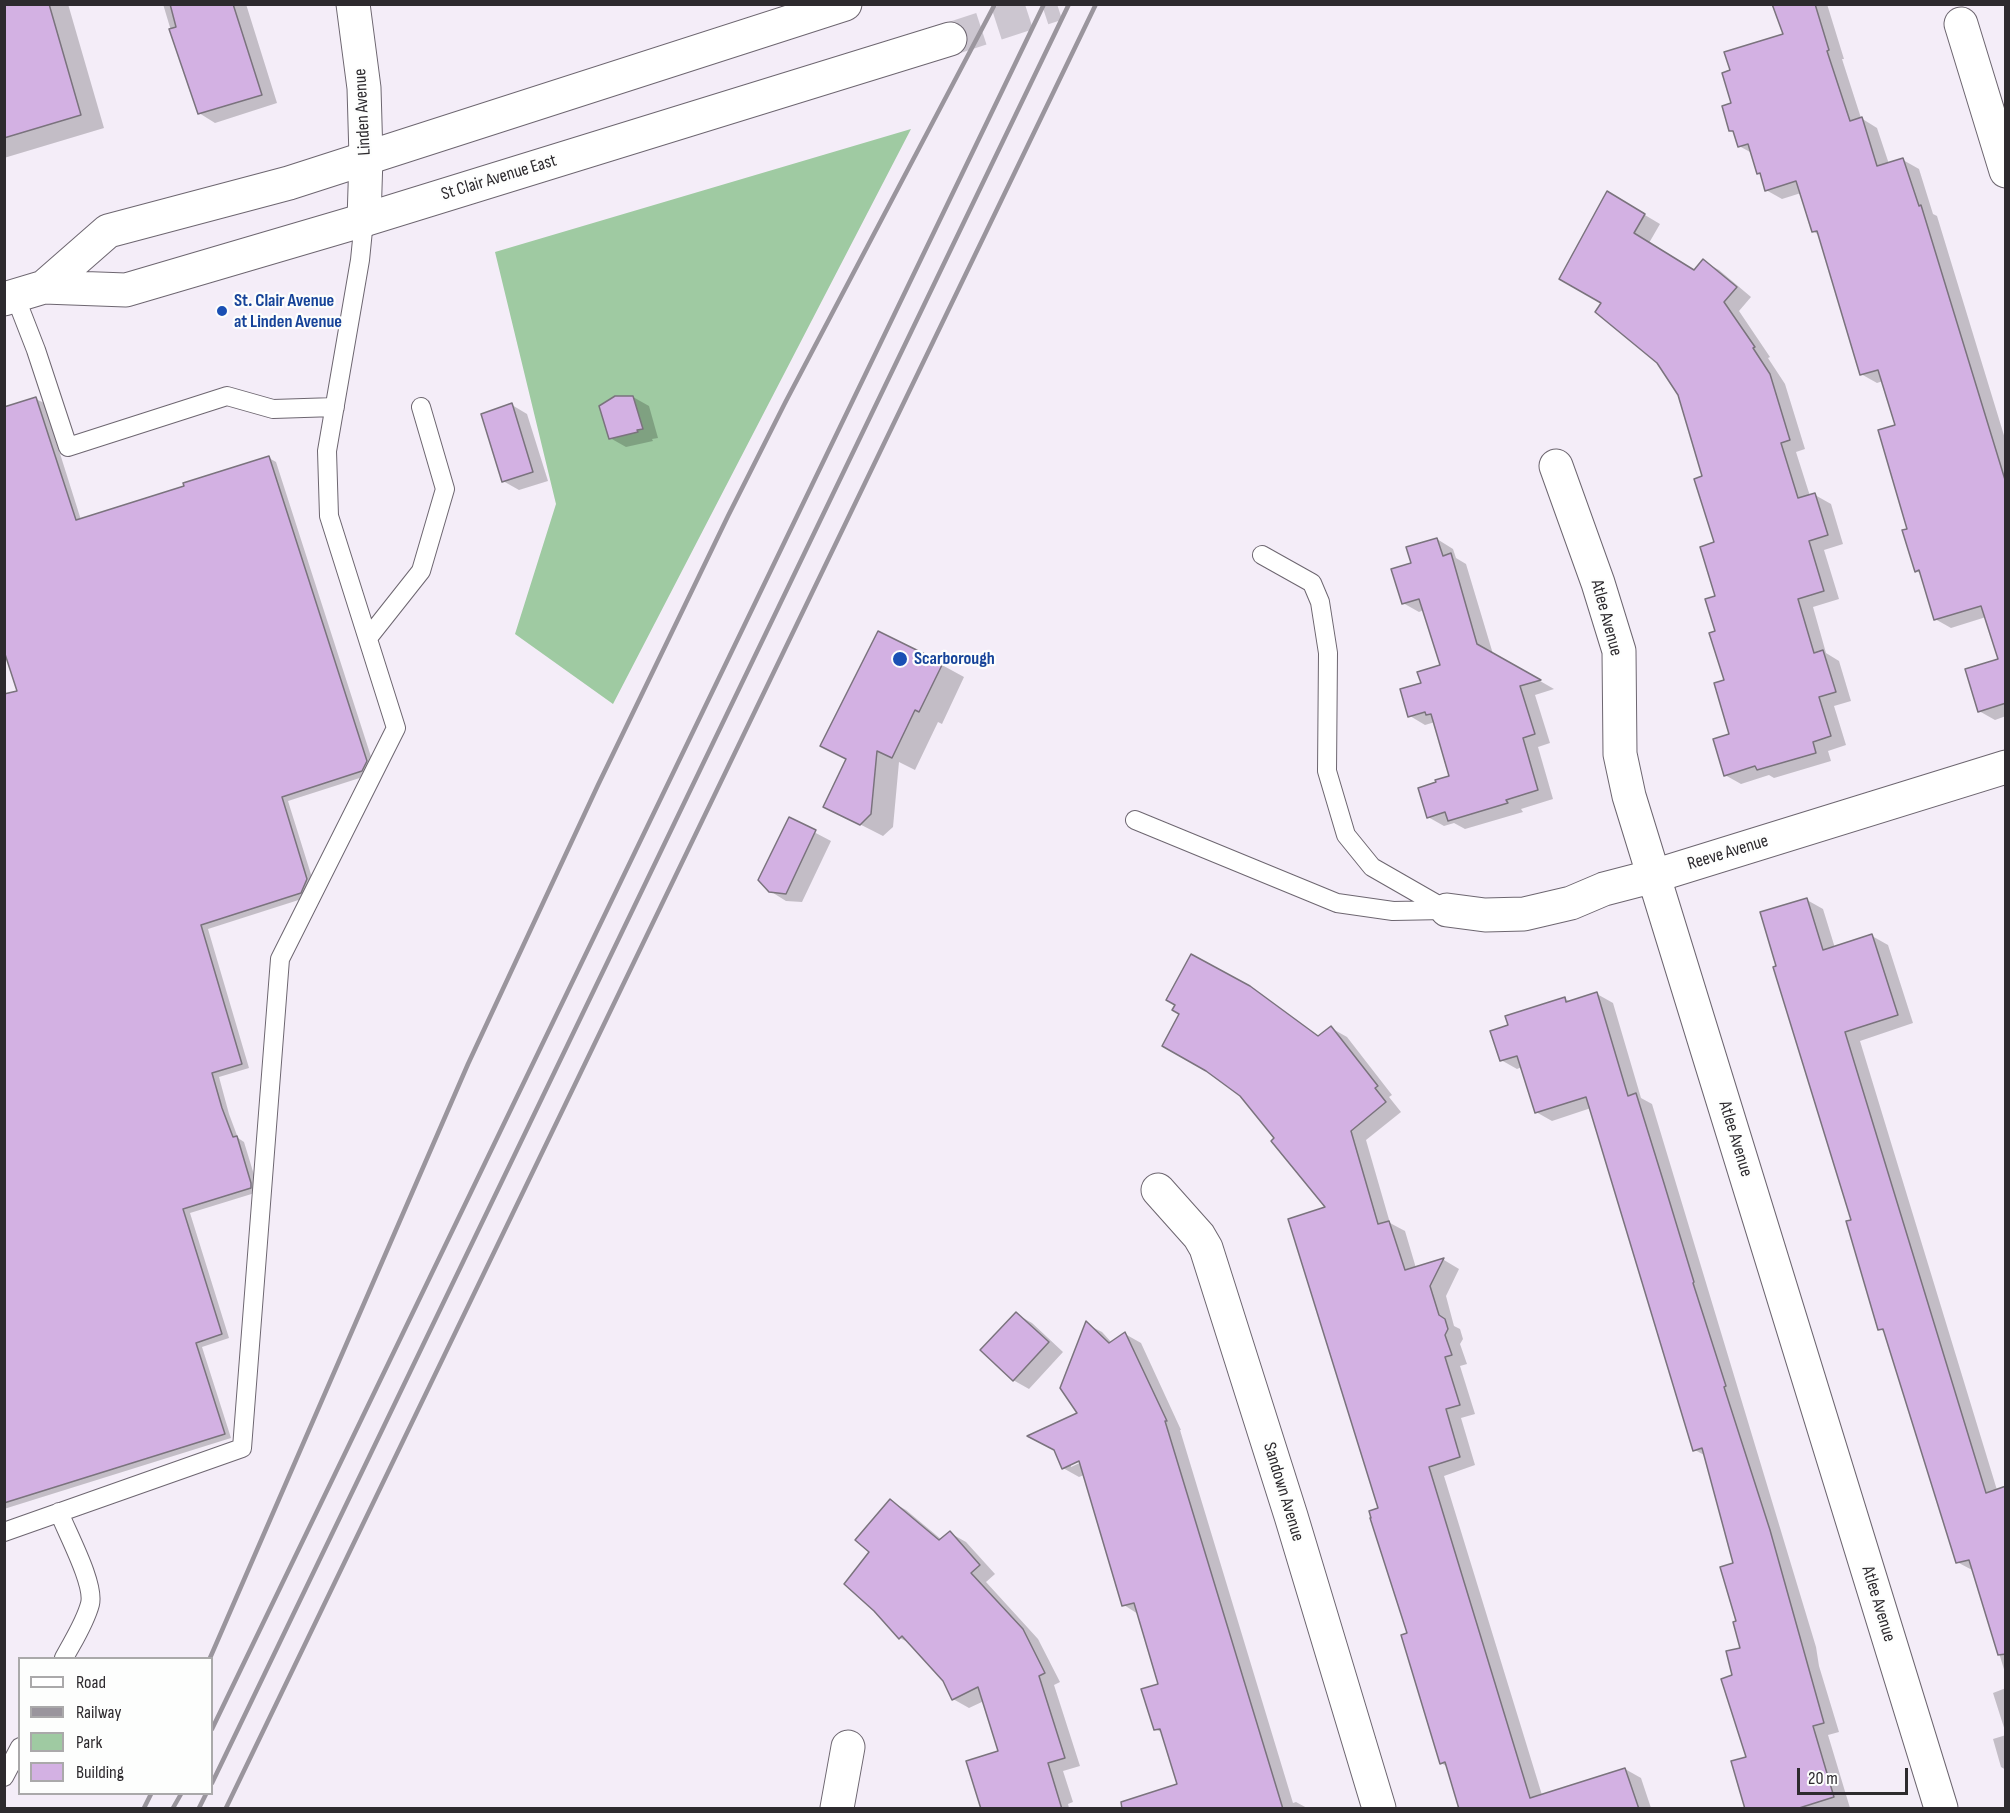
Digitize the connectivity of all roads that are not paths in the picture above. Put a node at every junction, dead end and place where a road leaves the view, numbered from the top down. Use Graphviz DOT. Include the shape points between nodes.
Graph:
graph roads {
  1 [pos="353,4"];
  2 [pos="845,4"];
  3 [pos="1961,24"];
  4 [pos="950,39"];
  5 [pos="366,157"];
  6 [pos="2006,171"];
  7 [pos="364,220"];
  8 [pos="21,294"];
  9 [pos="335,407"];
  10 [pos="421,407"];
  11 [pos="1556,466"];
  12 [pos="1262,555"];
  13 [pos="368,638"];
  14 [pos="2006,766"];
  15 [pos="1135,820"];
  16 [pos="1654,876"];
  17 [pos="1447,910"];
  18 [pos="1158,1190"];
  19 [pos="59,1512"];
  20 [pos="4,1532"];
  21 [pos="65,1657"];
  22 [pos="848,1747"];
  23 [pos="18,1751"];
  24 [pos="4,1777"];
  25 [pos="837,1809"];
  26 [pos="1379,1809"];
  27 [pos="1941,1809"];
  1 -- 5 [label="street, Linden Avenue" via="364,88"];
  2 -- 5 [label="street"];
  3 -- 6 [label="street"];
  4 -- 7 [label="street, St Clair Avenue East"];
  5 -- 7 [label="street, Linden Avenue"];
  5 -- 8 [label="street" via="289,183 108,231"];
  7 -- 8 [label="street, St Clair Avenue East" via="126,290"];
  7 -- 9 [label="lane"];
  8 -- 9 [label="lane" via="68,447 227,396 273,409"];
  9 -- 13 [label="lane" via="327,451 329,516"];
  10 -- 13 [label="lane" via="445,489 421,571"];
  11 -- 16 [label="street, Atlee Avenue" via="1618,651 1620,754"];
  12 -- 17 [label="lane" via="1311,583 1320,602 1328,653 1327,771 1346,835 1372,867"];
  13 -- 19 [label="lane" via="396,728 280,959 242,1448"];
  14 -- 16 [label="street, Reeve Avenue"];
  15 -- 17 [label="lane" via="1337,903 1393,911"];
  16 -- 17 [label="street, Reeve Avenue" via="1524,914 1485,915"];
  16 -- 27 [label="street, Atlee Avenue"];
  18 -- 26 [label="street, Sandown Avenue" via="1206,1248"];
  19 -- 20 [label="lane"];
  19 -- 21 [label="lane" via="89,1583 90,1601"];
  22 -- 25 [label="street"];
  23 -- 24 [label="lane"];
}
